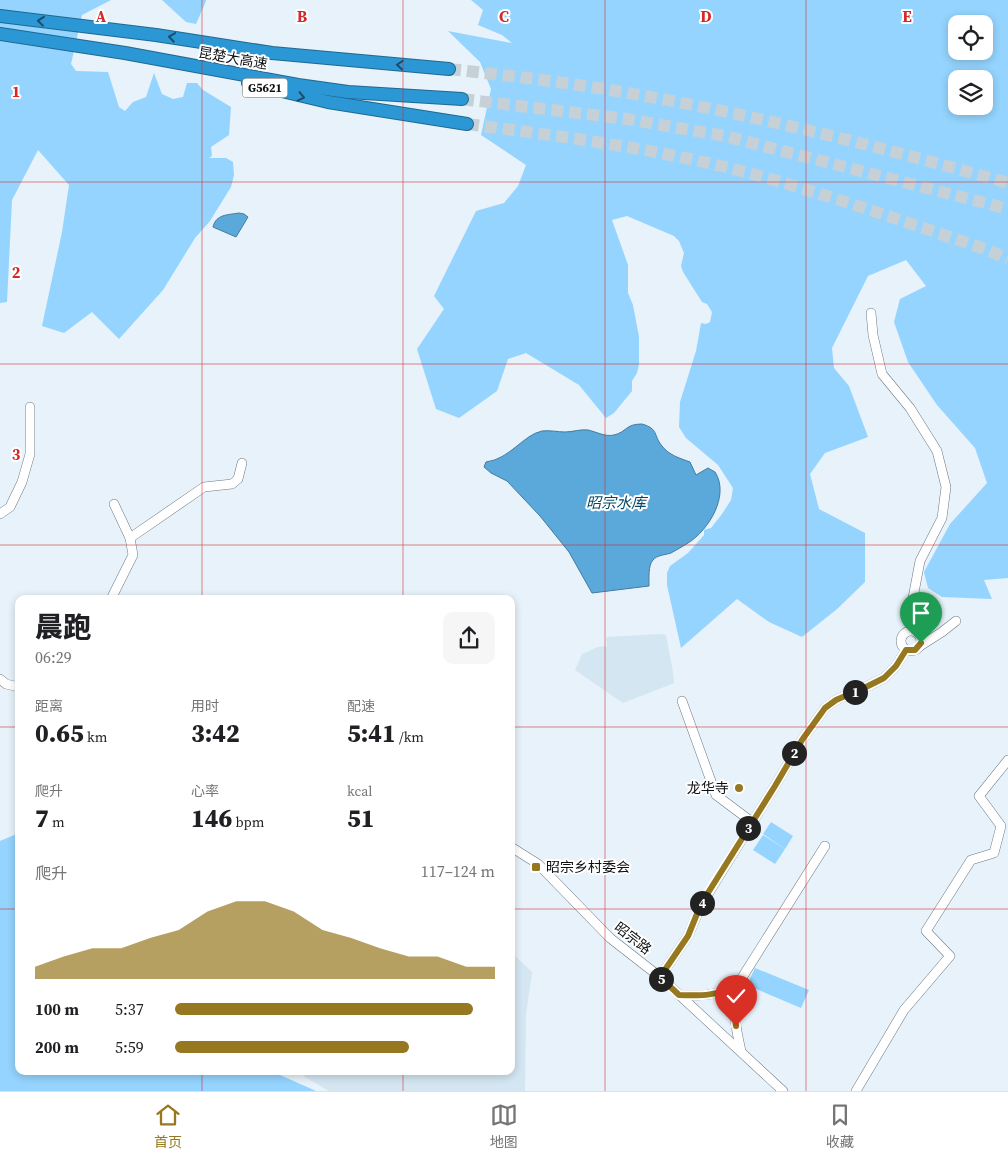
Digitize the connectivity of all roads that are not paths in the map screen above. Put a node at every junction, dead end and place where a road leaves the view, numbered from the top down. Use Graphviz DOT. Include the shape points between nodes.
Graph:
graph roads {
  1 [pos="0,16"];
  2 [pos="0,34"];
  3 [pos="65,45"];
  4 [pos="449,69"];
  5 [pos="462,99"];
  6 [pos="467,124"];
  7 [pos="871,313"];
  8 [pos="30,407"];
  9 [pos="242,463"];
  10 [pos="114,504"];
  11 [pos="0,514"];
  12 [pos="130,538"];
  13 [pos="113,595"];
  14 [pos="956,621"];
  15 [pos="912,633"];
  16 [pos="934,636"];
  17 [pos="920,646"];
  18 [pos="906,650"];
  19 [pos="0,679"];
  20 [pos="15,686"];
  21 [pos="682,701"];
  22 [pos="1008,760"];
  23 [pos="752,822"];
  24 [pos="825,846"];
  25 [pos="515,850"];
  26 [pos="660,977"];
  27 [pos="738,984"];
  28 [pos="679,995"];
  29 [pos="741,1052"];
  30 [pos="783,1091"];
  31 [pos="856,1091"];
  4 -- 1 [label="highway, 昆楚大高速, one-way" via="272,53"];
  2 -- 3 [label="highway, 昆楚大高速 / G5621"];
  3 -- 5 [label="highway, 昆楚大高速 / G5621" via="351,92"];
  3 -- 6 [label="highway, G5621, one-way" via="328,102"];
  7 -- 15 [label="street" via="882,374 910,408 937,451 946,487 942,518 920,560 912,603"];
  8 -- 11 [label="street" via="30,454 10,508"];
  9 -- 12 [label="street" via="238,479 232,484 204,487"];
  10 -- 12 [label="street"];
  12 -- 13 [label="street" via="133,555"];
  14 -- 16 [label="street"];
  15 -- 16 [label="street"];
  15 -- 17 [label="street" via="921,640"];
  15 -- 18 [label="street" via="901,642"];
  16 -- 17 [label="street"];
  17 -- 18 [label="street" via="912,651"];
  18 -- 23 [label="street" via="884,678 825,708"];
  19 -- 20 [label="street"];
  21 -- 23 [label="street" via="716,795"];
  22 -- 31 [label="street" via="979,796 1001,826 994,853 971,860 926,931 950,956 904,1010"];
  23 -- 26 [label="street" via="701,904 688,936"];
  24 -- 27 [label="street"];
  25 -- 26 [label="street, 昭宗路" via="538,864 610,938"];
  26 -- 28 [label="street, 昭宗路"];
  27 -- 28 [label="street" via="709,996"];
  27 -- 29 [label="street" via="734,1005"];
  28 -- 29 [label="street, 昭宗路"];
  29 -- 30 [label="street, 昭宗路"];
}
